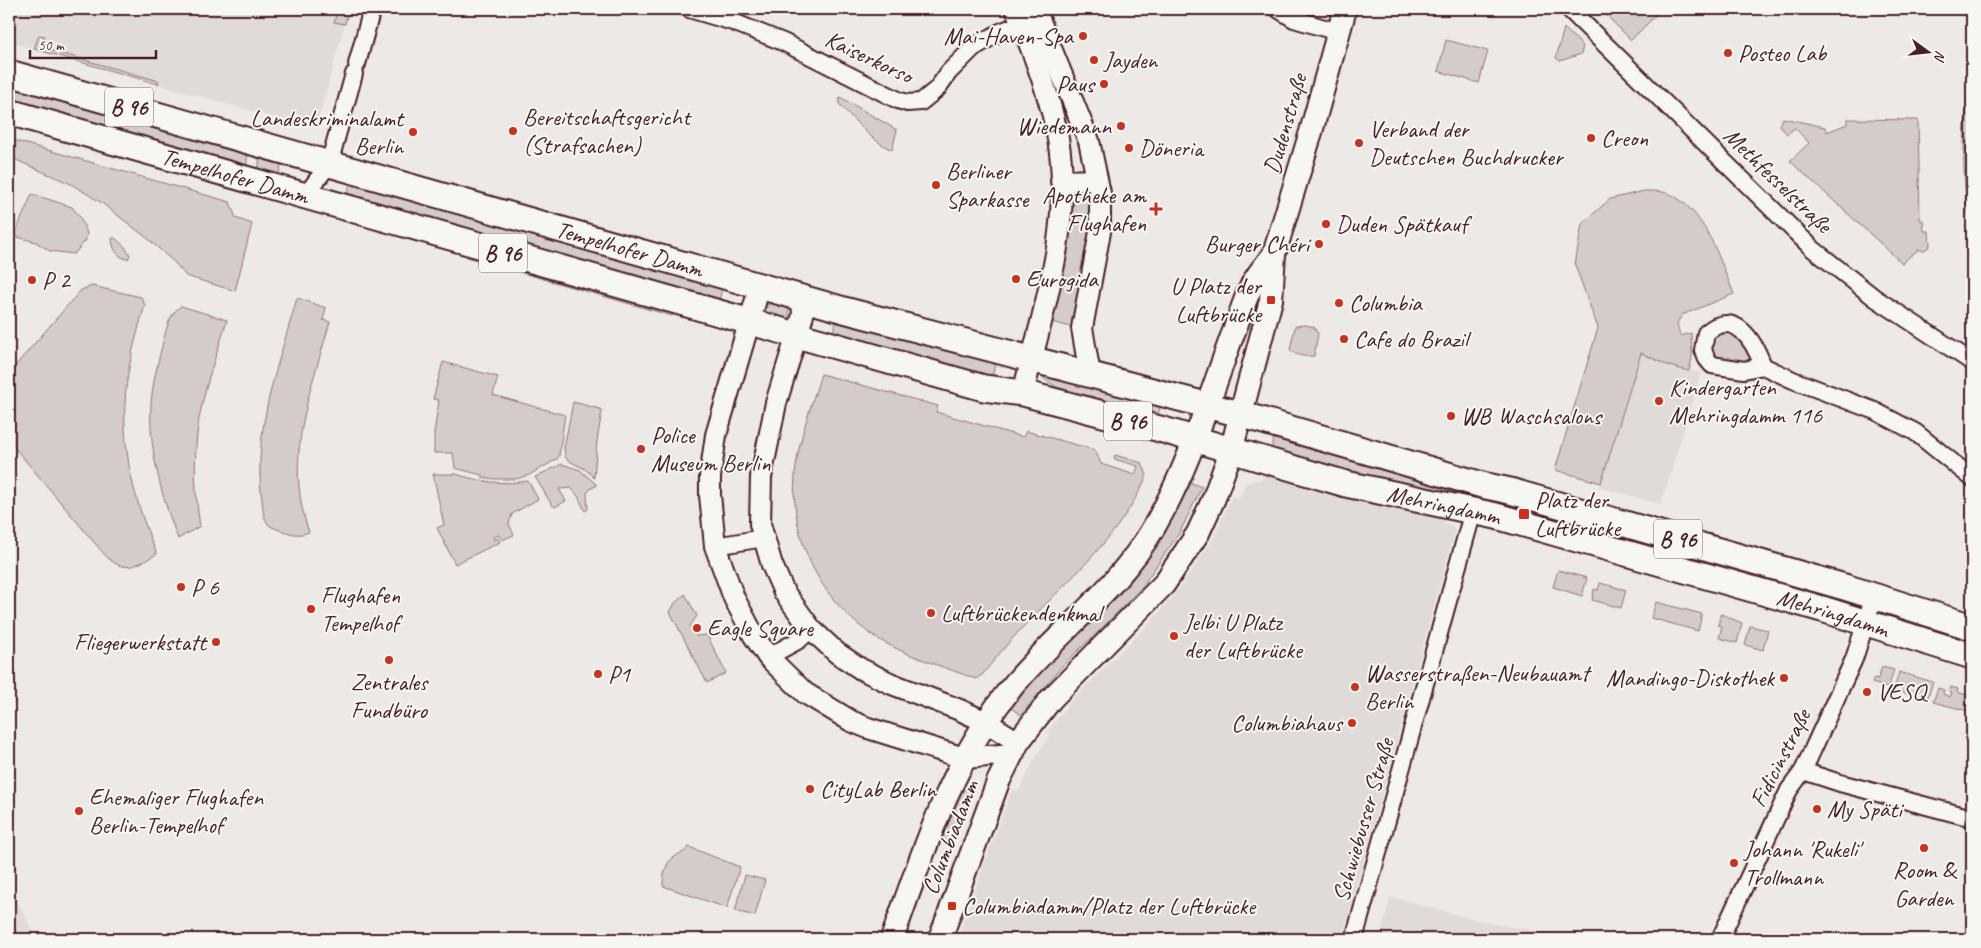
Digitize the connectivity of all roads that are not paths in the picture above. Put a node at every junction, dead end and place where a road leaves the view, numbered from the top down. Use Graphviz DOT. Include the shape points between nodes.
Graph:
graph roads {
  1 [pos="372,9"];
  2 [pos="688,9"];
  3 [pos="1278,9"];
  4 [pos="1345,9"];
  5 [pos="1569,9"];
  6 [pos="1028,14"];
  7 [pos="1338,32"];
  8 [pos="9,73"];
  9 [pos="9,112"];
  10 [pos="329,164"];
  11 [pos="1098,180"];
  12 [pos="1061,181"];
  13 [pos="305,196"];
  14 [pos="1274,254"];
  15 [pos="760,286"];
  16 [pos="802,298"];
  17 [pos="750,322"];
  18 [pos="798,336"];
  19 [pos="1031,360"];
  20 [pos="1972,362"];
  21 [pos="1763,366"];
  22 [pos="1090,375"];
  23 [pos="1023,393"];
  24 [pos="1207,405"];
  25 [pos="1240,414"];
  26 [pos="1194,440"];
  27 [pos="1231,451"];
  28 [pos="1972,478"];
  29 [pos="1482,485"];
  30 [pos="1474,511"];
  31 [pos="764,538"];
  32 [pos="715,546"];
  33 [pos="1874,596"];
  34 [pos="1866,622"];
  35 [pos="1972,627"];
  36 [pos="811,629"];
  37 [pos="1972,656"];
  38 [pos="768,657"];
  39 [pos="986,722"];
  40 [pos="1015,748"];
  41 [pos="964,758"];
  42 [pos="1803,772"];
  43 [pos="1972,818"];
  44 [pos="892,939"];
  45 [pos="940,939"];
  46 [pos="1354,939"];
  47 [pos="1720,939"];
  1 -- 10 [label="street"];
  2 -- 6 [label="street, Kaiserkorso" via="733,22 782,42 898,100 914,104 930,96 973,48"];
  3 -- 7 [label="street" via="1294,19"];
  4 -- 7 [label="main road, Dudenstraße"];
  5 -- 20 [label="street, Methfesselstraße" via="1813,249 1875,298"];
  6 -- 11 [label="street" via="1089,141"];
  6 -- 12 [label="street" via="1058,141"];
  7 -- 14 [label="main road, Dudenstraße"];
  8 -- 10 [label="main road, Tempelhofer Damm / B 96"];
  9 -- 13 [label="main road, Tempelhofer Damm / B 96"];
  10 -- 13 [label="street"];
  10 -- 15 [label="main road, Tempelhofer Damm / B 96"];
  11 -- 12 [label="street"];
  11 -- 22 [label="street" via="1100,232 1082,328"];
  12 -- 19 [label="street" via="1054,266"];
  13 -- 17 [label="main road, Tempelhofer Damm / B 96"];
  14 -- 24 [label="main road, Dudenstraße" via="1252,285"];
  14 -- 25 [label="main road, Dudenstraße" via="1271,300"];
  15 -- 16 [label="main road, Tempelhofer Damm / B 96"];
  15 -- 17 [label="street"];
  16 -- 18 [label="street" via="803,315"];
  16 -- 19 [label="main road, Tempelhofer Damm / B 96"];
  17 -- 18 [label="main road, Tempelhofer Damm / B 96"];
  17 -- 32 [label="street" via="712,456 710,503"];
  18 -- 23 [label="main road, Tempelhofer Damm / B 96" via="984,388"];
  18 -- 31 [label="street" via="776,403 761,477 760,524"];
  19 -- 22 [label="main road, Tempelhofer Damm / B 96"];
  19 -- 23 [label="street"];
  21 -- 28 [label="street" via="1875,411 1916,432"];
  22 -- 24 [label="main road, Tempelhofer Damm / B 96"];
  23 -- 26 [label="main road, Tempelhofer Damm / B 96"];
  24 -- 25 [label="main road, Tempelhofer Damm / B 96"];
  24 -- 26 [label="main road"];
  25 -- 27 [label="main road"];
  25 -- 29 [label="main road, Mehringdamm / B 96"];
  26 -- 27 [label="main road, Tempelhofer Damm / B 96"];
  26 -- 39 [label="main road" via="1171,497 1134,558 1103,594 1036,659"];
  27 -- 30 [label="main road, Mehringdamm / B 96" via="1346,484"];
  27 -- 40 [label="main road" via="1198,533 1164,584 1051,699"];
  29 -- 30 [label="main road"];
  29 -- 33 [label="main road, Mehringdamm / B 96"];
  30 -- 34 [label="main road, Mehringdamm / B 96"];
  30 -- 46 [label="street, Schwiebusser Straße"];
  31 -- 32 [label="street"];
  31 -- 36 [label="street" via="784,592"];
  32 -- 38 [label="street" via="734,598"];
  33 -- 34 [label="street, Fidicinstraße"];
  33 -- 35 [label="main road, Mehringdamm / B 96"];
  34 -- 37 [label="main road, Mehringdamm / B 96"];
  34 -- 42 [label="street, Fidicinstraße" via="1858,652"];
  36 -- 38 [label="street" via="799,640"];
  36 -- 39 [label="street" via="861,669"];
  38 -- 41 [label="street" via="805,693 851,721"];
  39 -- 40 [label="street"];
  39 -- 41 [label="main road"];
  40 -- 41 [label="street"];
  40 -- 45 [label="main road, Columbiadamm" via="998,782"];
  41 -- 44 [label="main road, Columbiadamm" via="924,850"];
  42 -- 43 [label="street"];
  42 -- 47 [label="street, Fidicinstraße" via="1789,790"];
}
